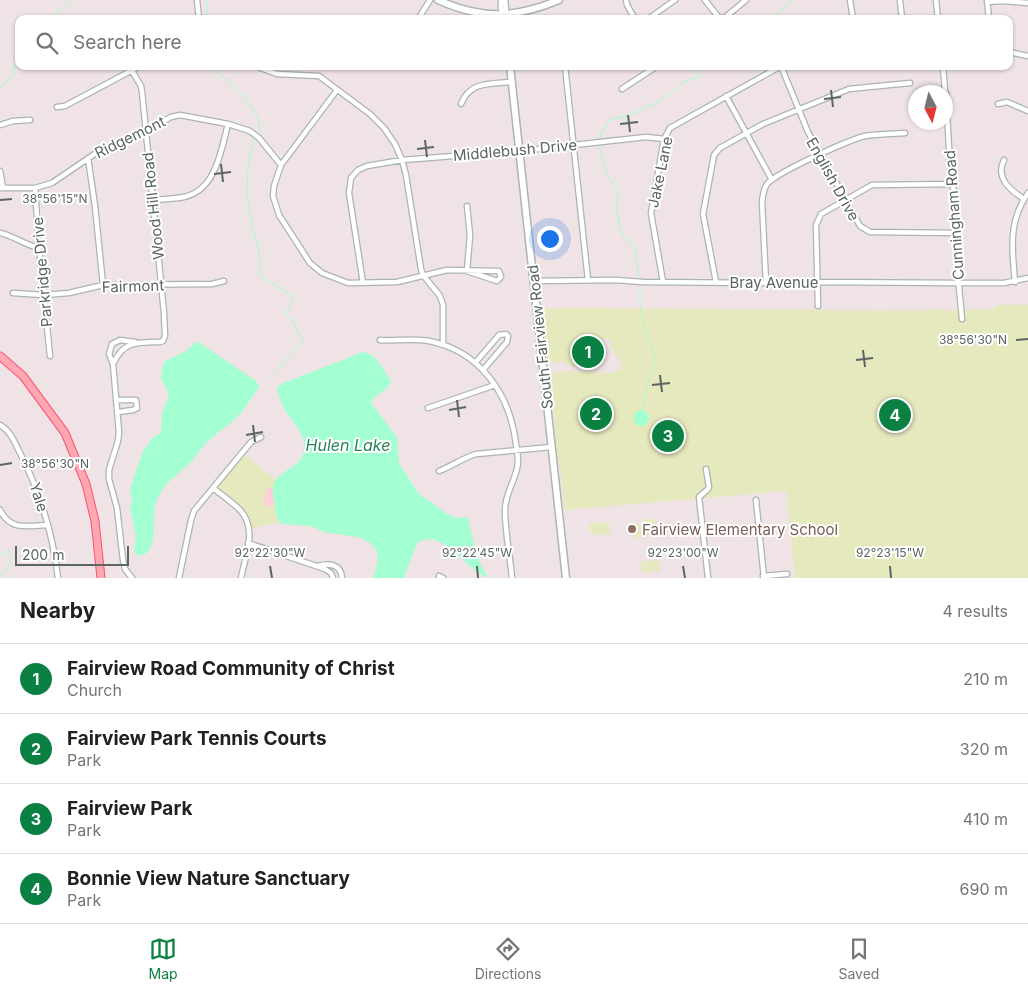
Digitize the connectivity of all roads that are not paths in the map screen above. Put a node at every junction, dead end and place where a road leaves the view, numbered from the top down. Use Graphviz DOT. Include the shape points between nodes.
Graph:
graph roads {
  1 [pos="198,0"];
  2 [pos="430,0"];
  3 [pos="438,0"];
  4 [pos="501,0"];
  5 [pos="505,0"];
  6 [pos="559,0"];
  7 [pos="626,0"];
  8 [pos="675,0"];
  9 [pos="705,0"];
  10 [pos="746,0"];
  11 [pos="850,0"];
  12 [pos="900,0"];
  13 [pos="936,0"];
  14 [pos="987,1"];
  15 [pos="1028,3"];
  16 [pos="199,15"];
  17 [pos="421,15"];
  18 [pos="495,15"];
  19 [pos="504,15"];
  20 [pos="505,15"];
  21 [pos="510,15"];
  22 [pos="633,15"];
  23 [pos="654,15"];
  24 [pos="718,15"];
  25 [pos="726,15"];
  26 [pos="852,15"];
  27 [pos="902,15"];
  28 [pos="938,15"];
  29 [pos="989,15"];
  30 [pos="1013,53"];
  31 [pos="1028,56"];
  32 [pos="268,70"];
  33 [pos="510,70"];
  34 [pos="565,70"];
  35 [pos="651,70"];
  36 [pos="774,70"];
  37 [pos="783,70"];
  38 [pos="942,70"];
  39 [pos="132,71"];
  40 [pos="511,82"];
  41 [pos="910,83"];
  42 [pos="944,85"];
  43 [pos="622,89"];
  44 [pos="337,90"];
  45 [pos="726,96"];
  46 [pos="462,104"];
  47 [pos="998,104"];
  48 [pos="57,107"];
  49 [pos="799,109"];
  50 [pos="1028,111"];
  51 [pos="30,120"];
  52 [pos="228,124"];
  53 [pos="0,125"];
  54 [pos="948,130"];
  55 [pos="146,131"];
  56 [pos="904,133"];
  57 [pos="745,134"];
  58 [pos="664,139"];
  59 [pos="573,145"];
  60 [pos="520,151"];
  61 [pos="820,155"];
  62 [pos="88,158"];
  63 [pos="402,160"];
  64 [pos="1004,160"];
  65 [pos="281,165"];
  66 [pos="0,171"];
  67 [pos="772,180"];
  68 [pos="953,184"];
  69 [pos="2,188"];
  70 [pos="35,188"];
  71 [pos="1028,193"];
  72 [pos="1024,199"];
  73 [pos="153,200"];
  74 [pos="845,200"];
  75 [pos="467,206"];
  76 [pos="0,233"];
  77 [pos="958,233"];
  78 [pos="39,248"];
  79 [pos="467,272"];
  80 [pos="423,275"];
  81 [pos="1028,278"];
  82 [pos="588,280"];
  83 [pos="224,281"];
  84 [pos="533,282"];
  85 [pos="663,282"];
  86 [pos="716,282"];
  87 [pos="818,282"];
  88 [pos="1015,282"];
  89 [pos="364,283"];
  90 [pos="959,283"];
  91 [pos="766,284"];
  92 [pos="103,285"];
  93 [pos="161,285"];
  94 [pos="13,292"];
  95 [pos="44,294"];
  96 [pos="818,306"];
  97 [pos="962,319"];
  98 [pos="380,340"];
  99 [pos="135,342"];
  100 [pos="443,345"];
  101 [pos="0,356"];
  102 [pos="50,356"];
  103 [pos="475,363"];
  104 [pos="113,364"];
  105 [pos="483,370"];
  106 [pos="495,385"];
  107 [pos="117,400"];
  108 [pos="428,408"];
  109 [pos="118,412"];
  110 [pos="0,425"];
  111 [pos="260,437"];
  112 [pos="552,447"];
  113 [pos="517,450"];
  114 [pos="706,469"];
  115 [pos="439,471"];
  116 [pos="213,488"];
  117 [pos="756,500"];
  118 [pos="0,510"];
  119 [pos="47,525"];
  120 [pos="248,544"];
  121 [pos="317,566"];
  122 [pos="788,574"];
  123 [pos="764,577"];
  124 [pos="58,578"];
  125 [pos="102,578"];
  126 [pos="132,578"];
  127 [pos="179,578"];
  128 [pos="241,578"];
  129 [pos="333,578"];
  130 [pos="342,578"];
  131 [pos="512,578"];
  132 [pos="566,578"];
  133 [pos="708,578"];
  1 -- 16 [label="street"];
  2 -- 17 [label="street"];
  3 -- 18 [label="street" via="463,10"];
  4 -- 19 [label="street"];
  5 -- 20 [label="street"];
  6 -- 21 [label="street" via="536,10"];
  7 -- 22 [label="street"];
  8 -- 23 [label="street"];
  9 -- 24 [label="street"];
  10 -- 25 [label="street"];
  11 -- 26 [label="street"];
  12 -- 27 [label="street"];
  13 -- 28 [label="street"];
  14 -- 15 [label="street"];
  14 -- 29 [label="street"];
  30 -- 31 [label="street"];
  32 -- 44 [label="street" via="277,74 318,76"];
  33 -- 40 [label="street, South Fairview Road"];
  34 -- 59 [label="street"];
  35 -- 43 [label="street"];
  36 -- 45 [label="street, Jake Lane"];
  37 -- 49 [label="street, English Drive"];
  38 -- 42 [label="street, Cunningham Road"];
  39 -- 48 [label="street" via="65,106"];
  39 -- 55 [label="street, Wood Hill Road" via="140,86"];
  40 -- 46 [label="street" via="469,90"];
  40 -- 60 [label="street, South Fairview Road"];
  41 -- 49 [label="street" via="850,89"];
  44 -- 63 [label="street" via="384,128"];
  44 -- 65 [label="street"];
  45 -- 57 [label="street"];
  45 -- 58 [label="street, Jake Lane" via="674,124"];
  47 -- 50 [label="street" via="1007,102"];
  49 -- 57 [label="street"];
  49 -- 61 [label="street, English Drive"];
  51 -- 53 [label="street" via="13,120"];
  52 -- 55 [label="street, Ridgemont" via="180,115"];
  52 -- 65 [label="street, Ridgemont" via="254,134"];
  52 -- 73 [label="street" via="212,176 201,189 185,197"];
  54 -- 68 [label="street, Cunningham Road"];
  55 -- 62 [label="street, Ridgemont" via="110,145"];
  55 -- 73 [label="street, Wood Hill Road"];
  56 -- 61 [label="street" via="865,136"];
  57 -- 67 [label="street"];
  57 -- 86 [label="street" via="714,155 705,200 703,214"];
  58 -- 59 [label="street, Middlebush Drive" via="646,137"];
  58 -- 85 [label="street, Jake Lane" via="650,213"];
  59 -- 60 [label="street, Middlebush Drive"];
  59 -- 82 [label="street"];
  60 -- 63 [label="street, Middlebush Drive"];
  60 -- 84 [label="street, South Fairview Road"];
  61 -- 67 [label="street"];
  61 -- 74 [label="street, English Drive"];
  62 -- 70 [label="street, Ridgemont" via="52,183"];
  62 -- 92 [label="street"];
  63 -- 80 [label="street"];
  63 -- 89 [label="street, Middlebush Drive" via="367,166 351,178 349,185"];
  64 -- 72 [label="street" via="1001,166 1006,186"];
  65 -- 89 [label="street" via="274,186 275,205 310,263 333,279"];
  66 -- 69 [label="street"];
  67 -- 91 [label="street" via="763,192 762,202"];
  68 -- 74 [label="street" via="877,184"];
  68 -- 77 [label="street, Cunningham Road"];
  69 -- 70 [label="street, Ridgemont"];
  70 -- 78 [label="street, Parkridge Drive"];
  71 -- 72 [label="street"];
  72 -- 88 [label="street" via="1013,227 1011,248"];
  73 -- 93 [label="street, Wood Hill Road"];
  74 -- 77 [label="street, English Drive" via="860,226 870,232"];
  74 -- 87 [label="street" via="817,219"];
  75 -- 79 [label="street" via="470,235"];
  76 -- 78 [label="street"];
  77 -- 90 [label="street, Cunningham Road"];
  78 -- 95 [label="street, Parkridge Drive"];
  79 -- 79 [label="street" via="497,281 501,276 499,271"];
  79 -- 80 [label="street" via="447,270"];
  80 -- 89 [label="street" via="397,282"];
  80 -- 100 [label="street" via="443,304"];
  81 -- 88 [label="street, Bray Avenue"];
  82 -- 84 [label="street, Bray Avenue"];
  82 -- 85 [label="street, Bray Avenue"];
  83 -- 93 [label="street, Fairmont"];
  84 -- 112 [label="street, South Fairview Road"];
  85 -- 86 [label="street, Bray Avenue"];
  86 -- 91 [label="street, Bray Avenue"];
  87 -- 90 [label="street, Bray Avenue"];
  87 -- 91 [label="street, Bray Avenue"];
  87 -- 96 [label="street"];
  88 -- 90 [label="street, Bray Avenue"];
  90 -- 97 [label="street, Cunningham Road"];
  92 -- 93 [label="street, Fairmont"];
  92 -- 95 [label="street, Fairmont" via="69,293"];
  93 -- 99 [label="street, Wood Hill Road" via="163,341"];
  94 -- 95 [label="street, Fairmont"];
  95 -- 102 [label="street, Parkridge Drive"];
  98 -- 100 [label="street" via="409,338"];
  99 -- 104 [label="street" via="126,347"];
  99 -- 104 [label="street" via="120,340 112,344 109,354"];
  100 -- 103 [label="street"];
  101 -- 125 [label="main road" via="24,376 65,434 86,484 95,521"];
  103 -- 105 [label="street"];
  103 -- 105 [label="street" via="499,335 506,334 508,342"];
  104 -- 107 [label="street"];
  105 -- 106 [label="street"];
  106 -- 108 [label="street"];
  106 -- 113 [label="street" via="512,418"];
  107 -- 109 [label="street"];
  107 -- 109 [label="street" via="132,399 138,404 133,410"];
  109 -- 126 [label="street" via="118,441 109,479 118,508 125,569"];
  110 -- 119 [label="street, Yale" via="14,441 33,479"];
  111 -- 116 [label="street" via="251,442"];
  112 -- 113 [label="street"];
  112 -- 132 [label="street, South Fairview Road"];
  113 -- 115 [label="street" via="476,454"];
  113 -- 131 [label="street" via="517,468 506,496 505,510"];
  114 -- 133 [label="street" via="709,487 699,497"];
  116 -- 120 [label="street" via="244,515 249,530"];
  116 -- 127 [label="street" via="190,520"];
  117 -- 123 [label="street"];
  118 -- 119 [label="street" via="13,525"];
  119 -- 124 [label="street, Yale"];
  120 -- 121 [label="street"];
  120 -- 128 [label="street"];
  121 -- 129 [label="street" via="331,573"];
  121 -- 130 [label="street" via="326,563 338,567"];
  122 -- 123 [label="street"];
}
